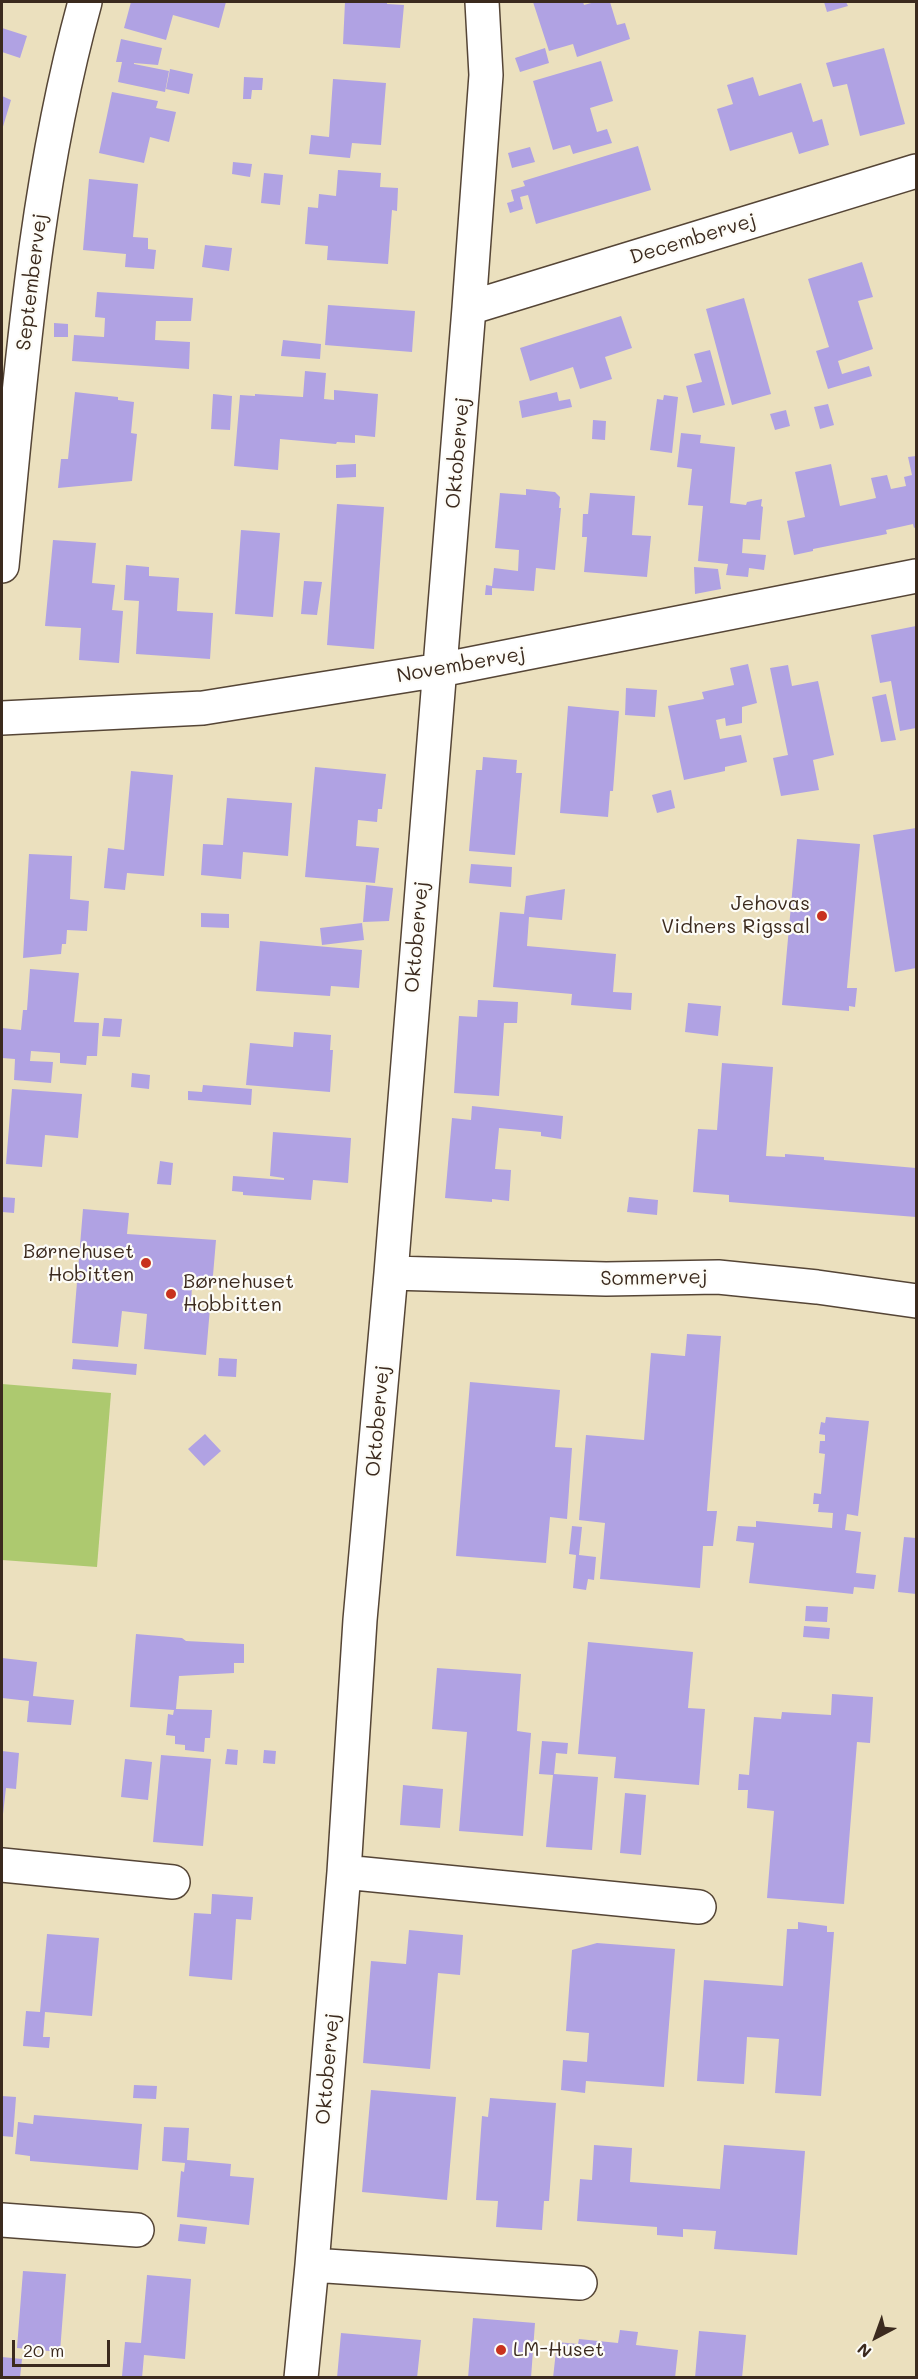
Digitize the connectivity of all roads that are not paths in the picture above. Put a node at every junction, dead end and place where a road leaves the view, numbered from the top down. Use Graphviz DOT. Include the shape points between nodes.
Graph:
graph roads {
  1 [pos="85,2"];
  2 [pos="482,2"];
  3 [pos="916,171"];
  4 [pos="469,308"];
  5 [pos="2,566"];
  6 [pos="916,576"];
  7 [pos="440,670"];
  8 [pos="2,718"];
  9 [pos="391,1273"];
  10 [pos="916,1301"];
  11 [pos="2,1865"];
  12 [pos="344,1872"];
  13 [pos="173,1882"];
  14 [pos="699,1907"];
  15 [pos="2,2220"];
  16 [pos="137,2230"];
  17 [pos="312,2265"];
  18 [pos="580,2283"];
  19 [pos="301,2378"];
  1 -- 5 [label="street, Septembervej" via="69,61 32,265"];
  2 -- 4 [label="street, Oktobervej" via="486,75"];
  3 -- 4 [label="street, Decembervej"];
  4 -- 7 [label="street, Oktobervej"];
  6 -- 7 [label="street, Novembervej"];
  7 -- 8 [label="street, Novembervej" via="203,708"];
  7 -- 9 [label="street, Oktobervej"];
  9 -- 10 [label="street, Sommervej" via="606,1279 718,1277"];
  9 -- 12 [label="street, Oktobervej" via="360,1620"];
  11 -- 13 [label="street"];
  12 -- 14 [label="street"];
  12 -- 17 [label="street, Oktobervej"];
  15 -- 16 [label="street"];
  17 -- 18 [label="street"];
  17 -- 19 [label="street, Oktobervej"];
}
